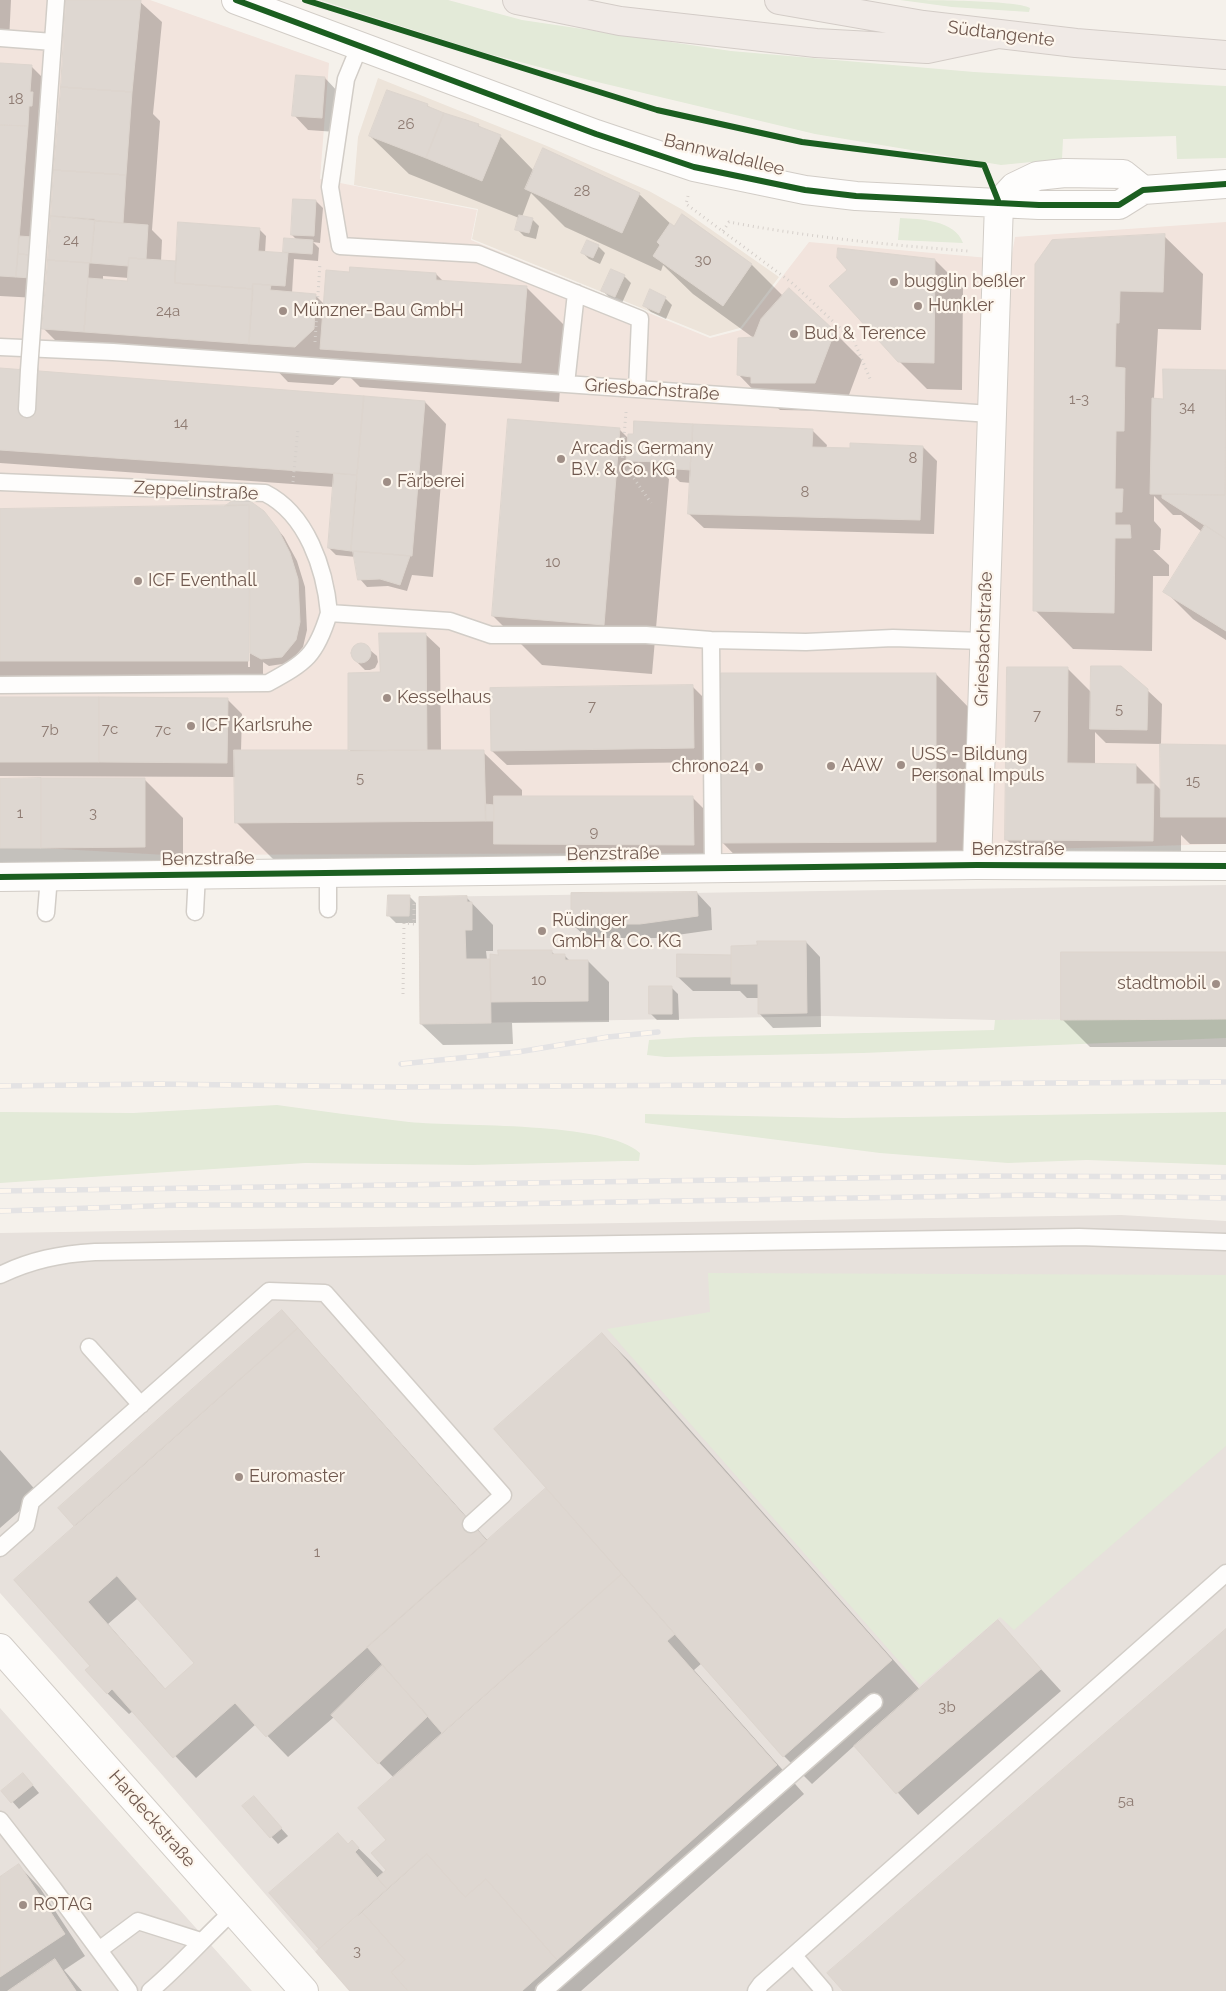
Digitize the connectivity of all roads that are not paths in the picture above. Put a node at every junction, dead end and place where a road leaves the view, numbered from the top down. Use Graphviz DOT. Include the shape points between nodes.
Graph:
graph roads {
  1 [pos="56,0"];
  2 [pos="236,0"];
  3 [pos="517,0"];
  4 [pos="778,0"];
  5 [pos="998,34"];
  6 [pos="0,38"];
  7 [pos="52,42"];
  8 [pos="360,45"];
  9 [pos="1226,55"];
  10 [pos="1226,184"];
  11 [pos="999,203"];
  12 [pos="576,293"];
  13 [pos="0,346"];
  14 [pos="566,384"];
  15 [pos="632,389"];
  16 [pos="27,409"];
  17 [pos="990,414"];
  18 [pos="0,482"];
  19 [pos="329,613"];
  20 [pos="711,640"];
  21 [pos="984,640"];
  22 [pos="0,685"];
  23 [pos="977,865"];
  24 [pos="1226,866"];
  25 [pos="713,868"];
  26 [pos="328,873"];
  27 [pos="197,874"];
  28 [pos="0,877"];
  29 [pos="49,877"];
  30 [pos="328,908"];
  31 [pos="196,912"];
  32 [pos="46,913"];
  33 [pos="1226,1242"];
  34 [pos="0,1275"];
  35 [pos="90,1347"];
  36 [pos="141,1405"];
  37 [pos="471,1524"];
  38 [pos="0,1548"];
  39 [pos="1226,1573"];
  40 [pos="0,1648"];
  41 [pos="874,1702"];
  42 [pos="0,1820"];
  43 [pos="234,1911"];
  44 [pos="201,1941"];
  45 [pos="99,1950"];
  46 [pos="794,1956"];
  47 [pos="129,1991"];
  48 [pos="150,1991"];
  49 [pos="304,1991"];
  50 [pos="544,1991"];
  51 [pos="756,1991"];
  52 [pos="824,1991"];
  1 -- 7 [label="lane"];
  2 -- 8 [label="street, Bannwaldallee"];
  3 -- 5 [label="highway" via="620,21 816,43 927,49"];
  4 -- 5 [label="highway, Südtangente" via="923,25"];
  5 -- 9 [label="highway, Südtangente"];
  6 -- 7 [label="lane"];
  7 -- 16 [label="lane, bridge"];
  8 -- 11 [label="street, Bannwaldallee" via="551,118 694,166 805,190"];
  8 -- 12 [label="lane" via="346,78 330,187 340,246 478,254"];
  10 -- 11 [label="street" via="1143,190 1123,174 1065,173 1037,176 1014,187"];
  11 -- 17 [label="street, Griesbachstraße"];
  12 -- 14 [label="lane"];
  12 -- 15 [label="lane" via="640,319"];
  13 -- 14 [label="lane, Griesbachstraße"];
  14 -- 15 [label="lane, Griesbachstraße"];
  15 -- 17 [label="lane, Griesbachstraße"];
  17 -- 21 [label="street, Griesbachstraße"];
  18 -- 19 [label="lane, Zeppelinstraße" via="265,493 279,500 295,516 308,540 326,586"];
  19 -- 20 [label="lane" via="450,621 491,635 646,635"];
  19 -- 22 [label="lane" via="320,642 299,666 268,683"];
  20 -- 21 [label="lane"];
  20 -- 25 [label="lane"];
  21 -- 23 [label="street, Griesbachstraße"];
  23 -- 24 [label="street, Benzstraße"];
  23 -- 25 [label="street, Benzstraße"];
  25 -- 26 [label="street, Benzstraße"];
  26 -- 27 [label="street, Benzstraße"];
  26 -- 30 [label="lane"];
  27 -- 29 [label="street, Benzstraße"];
  27 -- 31 [label="lane"];
  28 -- 29 [label="street, Benzstraße"];
  29 -- 32 [label="lane"];
  33 -- 34 [label="lane" via="1079,1237 95,1252 61,1254"];
  35 -- 36 [label="lane"];
  36 -- 37 [label="lane" via="269,1291 325,1292 503,1495"];
  36 -- 38 [label="lane" via="32,1502 26,1525"];
  39 -- 46 [label="lane"];
  40 -- 43 [label="street, Hardeckstraße"];
  41 -- 50 [label="lane"];
  42 -- 45 [label="lane"];
  43 -- 44 [label="lane"];
  43 -- 49 [label="street, Hardeckstraße"];
  44 -- 45 [label="lane" via="138,1922"];
  44 -- 48 [label="lane" via="177,1969"];
  45 -- 47 [label="lane"];
  46 -- 51 [label="lane"];
  46 -- 52 [label="lane"];
}
